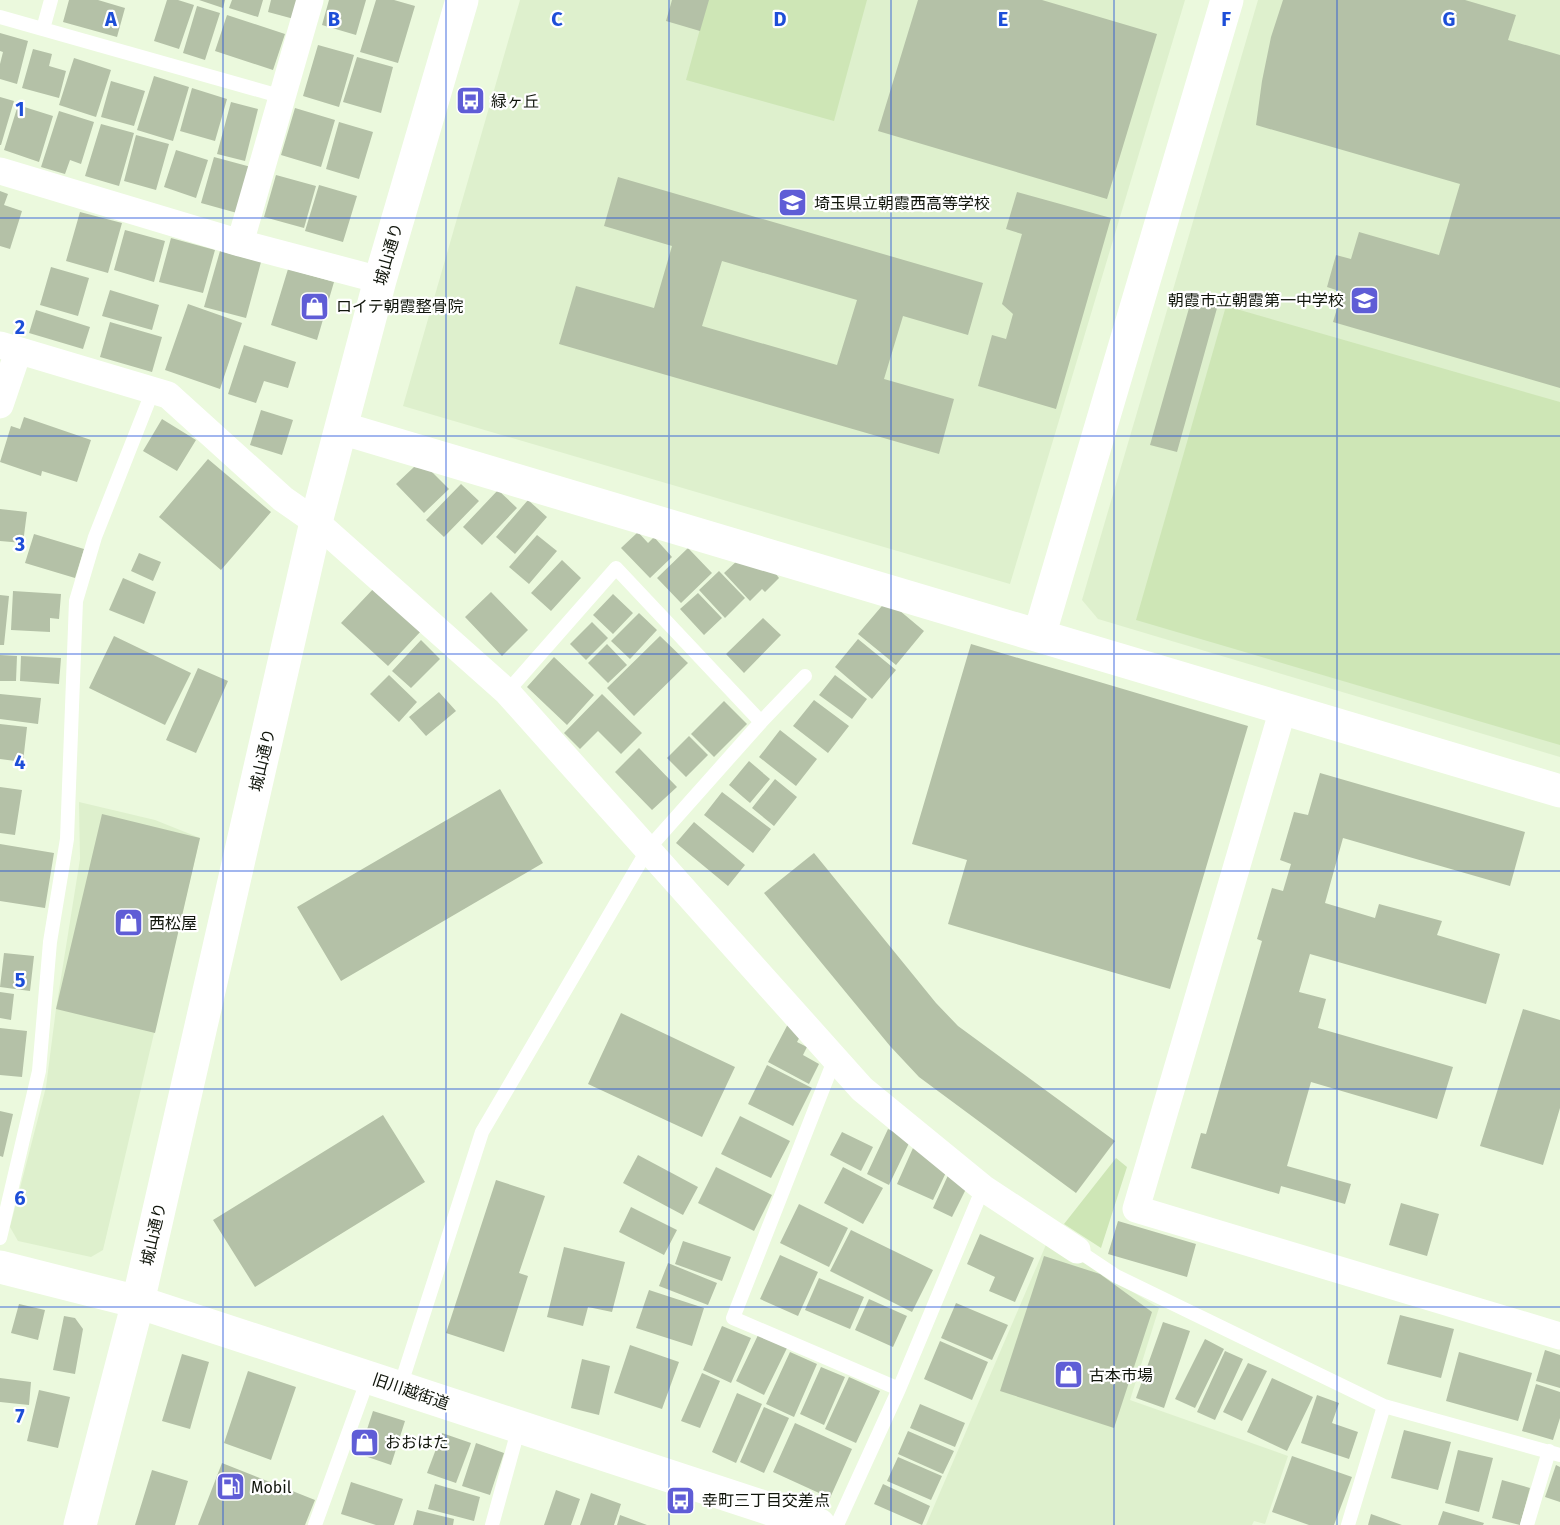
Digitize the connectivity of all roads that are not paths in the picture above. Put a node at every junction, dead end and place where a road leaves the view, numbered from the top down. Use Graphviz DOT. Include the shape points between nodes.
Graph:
graph roads {
  1 [pos="51,0"];
  2 [pos="310,0"];
  3 [pos="462,0"];
  4 [pos="1227,0"];
  5 [pos="0,17"];
  6 [pos="43,29"];
  7 [pos="283,97"];
  8 [pos="0,171"];
  9 [pos="240,243"];
  10 [pos="380,280"];
  11 [pos="9,349"];
  12 [pos="153,390"];
  13 [pos="0,405"];
  14 [pos="341,428"];
  15 [pos="316,522"];
  16 [pos="1039,636"];
  17 [pos="806,675"];
  18 [pos="507,692"];
  19 [pos="1283,710"];
  20 [pos="761,722"];
  21 [pos="1560,791"];
  22 [pos="648,849"];
  23 [pos="835,1058"];
  24 [pos="983,1188"];
  25 [pos="0,1238"];
  26 [pos="1077,1250"];
  27 [pos="0,1267"];
  28 [pos="138,1302"];
  29 [pos="1560,1336"];
  30 [pos="369,1376"];
  31 [pos="400,1387"];
  32 [pos="899,1389"];
  33 [pos="1384,1406"];
  34 [pos="519,1427"];
  35 [pos="1555,1453"];
  36 [pos="80,1525"];
  37 [pos="315,1525"];
  38 [pos="492,1525"];
  39 [pos="819,1525"];
  40 [pos="837,1525"];
  41 [pos="1348,1525"];
  42 [pos="1527,1525"];
  1 -- 6 [label="lane"];
  2 -- 7 [label="street"];
  3 -- 10 [label="street, 城山通り"];
  4 -- 16 [label="street"];
  5 -- 6 [label="lane"];
  6 -- 7 [label="lane"];
  7 -- 9 [label="street"];
  8 -- 9 [label="street"];
  9 -- 10 [label="street"];
  10 -- 14 [label="street, 城山通り"];
  11 -- 12 [label="street"];
  11 -- 13 [label="street"];
  12 -- 15 [label="street" via="168,395 283,499"];
  12 -- 25 [label="lane" via="95,537 76,601 67,839 50,942 39,1071"];
  14 -- 15 [label="street, 城山通り"];
  14 -- 16 [label="street"];
  15 -- 18 [label="street"];
  15 -- 28 [label="street, 城山通り"];
  16 -- 19 [label="street"];
  17 -- 20 [label="lane"];
  18 -- 20 [label="lane" via="616,568"];
  18 -- 22 [label="street"];
  19 -- 21 [label="street"];
  19 -- 29 [label="street" via="1136,1209"];
  20 -- 22 [label="lane"];
  22 -- 23 [label="street"];
  22 -- 31 [label="lane" via="482,1132"];
  23 -- 24 [label="street" via="862,1089"];
  23 -- 32 [label="lane" via="734,1318"];
  24 -- 26 [label="street"];
  24 -- 32 [label="lane"];
  26 -- 33 [label="lane" via="1116,1276"];
  27 -- 28 [label="street, 旧川越街道"];
  28 -- 30 [label="street, 旧川越街道"];
  28 -- 36 [label="street, 城山通り"];
  30 -- 31 [label="street, 旧川越街道"];
  30 -- 37 [label="lane"];
  31 -- 34 [label="street, 旧川越街道"];
  32 -- 40 [label="lane"];
  33 -- 35 [label="lane"];
  33 -- 41 [label="lane"];
  34 -- 38 [label="lane"];
  34 -- 39 [label="street, 旧川越街道"];
  35 -- 42 [label="lane"];
}
